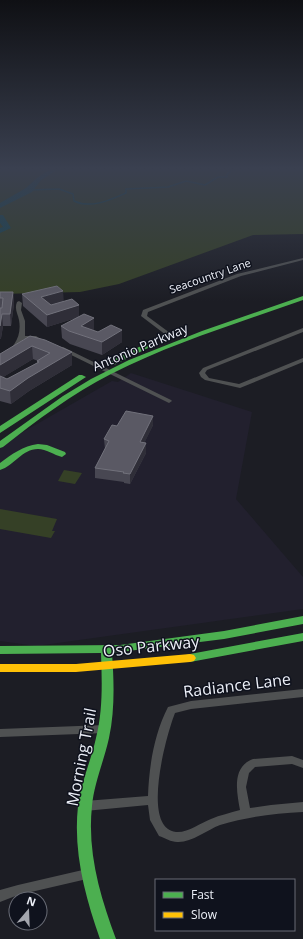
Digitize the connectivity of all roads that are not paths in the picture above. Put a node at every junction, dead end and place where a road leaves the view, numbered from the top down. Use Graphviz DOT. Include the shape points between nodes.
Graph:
graph roads {
  1 [pos="303,259"];
  2 [pos="303,291"];
  3 [pos="303,298"];
  4 [pos="19,303"];
  5 [pos="303,330"];
  6 [pos="174,336"];
  7 [pos="21,337"];
  8 [pos="43,341"];
  9 [pos="58,347"];
  10 [pos="0,359"];
  11 [pos="303,360"];
  12 [pos="102,367"];
  13 [pos="111,371"];
  14 [pos="169,401"];
  15 [pos="0,430"];
  16 [pos="0,445"];
  17 [pos="62,454"];
  18 [pos="0,467"];
  19 [pos="303,620"];
  20 [pos="303,637"];
  21 [pos="106,649"];
  22 [pos="0,650"];
  23 [pos="107,667"];
  24 [pos="0,668"];
  25 [pos="303,693"];
  26 [pos="104,729"];
  27 [pos="0,733"];
  28 [pos="303,764"];
  29 [pos="151,800"];
  30 [pos="85,806"];
  31 [pos="303,807"];
  32 [pos="246,814"];
  33 [pos="88,874"];
  34 [pos="0,896"];
  35 [pos="108,939"];
  1 -- 6 [label="street, Seacountry Lane" via="239,275 145,311 144,316 156,327"];
  2 -- 6 [label="main road, Antonio Parkway"];
  3 -- 13 [label="main road, Antonio Parkway" via="168,347"];
  4 -- 7 [label="street"];
  5 -- 11 [label="street" via="205,369 202,373 207,379 240,386"];
  6 -- 12 [label="main road, Antonio Parkway"];
  7 -- 8 [label="street"];
  7 -- 10 [label="street" via="16,350"];
  9 -- 12 [label="street"];
  12 -- 13 [label="street"];
  12 -- 15 [label="main road, Antonio Parkway" via="56,392"];
  13 -- 14 [label="street"];
  13 -- 16 [label="main road, Antonio Parkway" via="48,408"];
  17 -- 18 [label="main road" via="34,447"];
  19 -- 21 [label="main road, Oso Parkway" via="216,636"];
  20 -- 23 [label="main road, Oso Parkway" via="233,651"];
  21 -- 22 [label="main road, Oso Parkway"];
  21 -- 23 [label="main road, Morning Trail"];
  23 -- 24 [label="main road, Oso Parkway"];
  23 -- 26 [label="main road, Morning Trail"];
  25 -- 29 [label="street, Radiance Lane" via="191,705 171,710 165,723"];
  26 -- 27 [label="street"];
  26 -- 30 [label="main road, Morning Trail"];
  28 -- 32 [label="street" via="292,760 253,763 244,771 241,788"];
  29 -- 30 [label="street"];
  29 -- 32 [label="street, Radiance Lane" via="157,826 165,834 176,837 217,821"];
  30 -- 33 [label="main road, Morning Trail"];
  31 -- 32 [label="street, Radiance Lane" via="272,808"];
  33 -- 34 [label="street"];
  33 -- 35 [label="main road, Morning Trail" via="96,908"];
}
